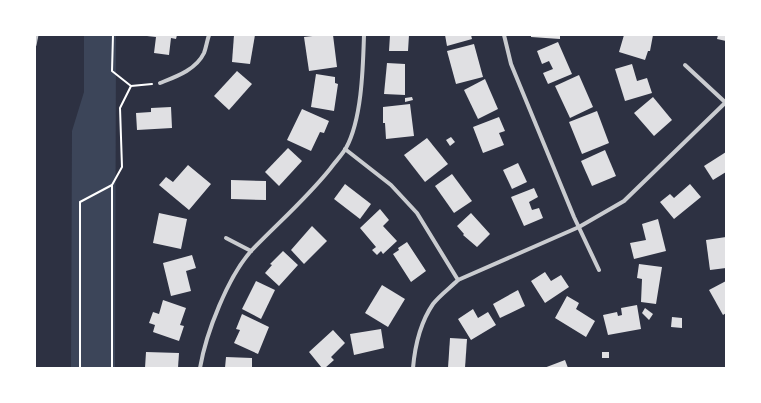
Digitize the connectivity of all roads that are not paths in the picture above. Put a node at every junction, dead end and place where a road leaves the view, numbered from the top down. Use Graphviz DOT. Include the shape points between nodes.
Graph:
graph roads {
  1 [pos="37,35"];
  2 [pos="209,35"];
  3 [pos="364,35"];
  4 [pos="504,35"];
  5 [pos="35,45"];
  6 [pos="686,65"];
  7 [pos="160,83"];
  8 [pos="726,103"];
  9 [pos="346,149"];
  10 [pos="579,227"];
  11 [pos="226,238"];
  12 [pos="251,252"];
  13 [pos="599,270"];
  14 [pos="458,280"];
  15 [pos="200,368"];
  16 [pos="413,368"];
  1 -- 5 [label="lane"];
  2 -- 7 [label="street" via="203,54 193,67"];
  3 -- 9 [label="street" via="363,80 356,117"];
  4 -- 10 [label="street" via="511,64"];
  6 -- 8 [label="street"];
  8 -- 10 [label="street" via="624,201"];
  9 -- 12 [label="street" via="315,188"];
  9 -- 14 [label="street" via="391,185 417,213"];
  10 -- 13 [label="street"];
  10 -- 14 [label="street"];
  11 -- 12 [label="street"];
  12 -- 15 [label="street" via="236,272 211,325"];
  14 -- 16 [label="street" via="434,303 422,323"];
}
